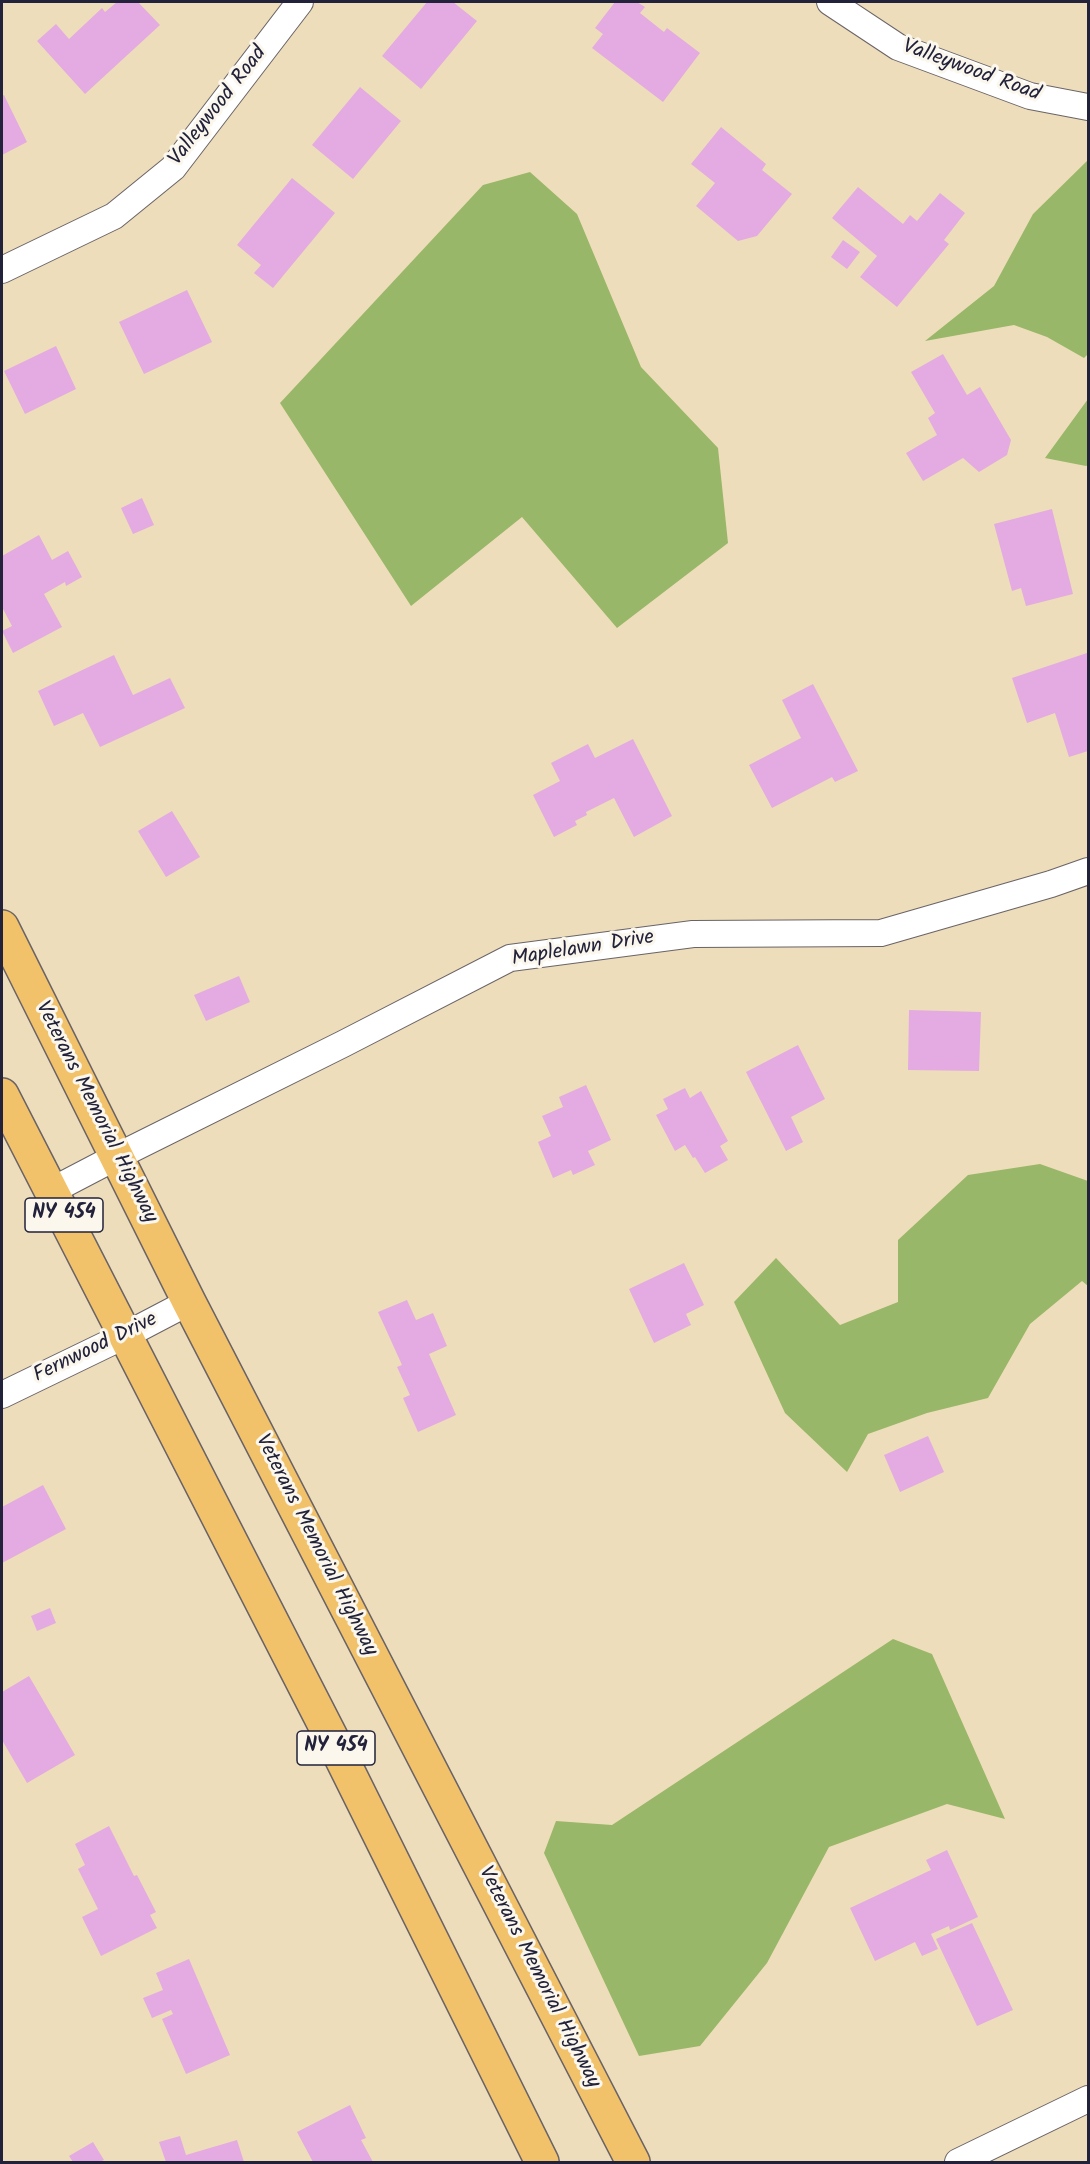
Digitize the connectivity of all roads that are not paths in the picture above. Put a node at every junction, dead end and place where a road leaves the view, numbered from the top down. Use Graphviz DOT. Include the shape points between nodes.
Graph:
graph roads {
  1 [pos="300,2"];
  2 [pos="830,2"];
  3 [pos="1089,107"];
  4 [pos="2,270"];
  5 [pos="1089,871"];
  6 [pos="2,927"];
  7 [pos="2,1095"];
  8 [pos="118,1156"];
  9 [pos="51,1191"];
  10 [pos="189,1302"];
  11 [pos="126,1335"];
  12 [pos="2,1395"];
  13 [pos="1089,2099"];
  14 [pos="542,2163"];
  15 [pos="633,2163"];
  16 [pos="958,2163"];
  1 -- 4 [label="street, Valleywood Road" via="173,168 114,216"];
  2 -- 3 [label="street, Valleywood Road" via="898,47 1030,96"];
  5 -- 8 [label="street, Maplelawn Drive" via="881,933 693,934 510,958"];
  6 -- 8 [label="main road, Veterans Memorial Highway"];
  7 -- 9 [label="main road, NY 454"];
  8 -- 9 [label="street, Maplelawn Drive"];
  8 -- 10 [label="main road, Veterans Memorial Highway"];
  9 -- 11 [label="main road, NY 454"];
  10 -- 11 [label="street, Fernwood Drive"];
  10 -- 15 [label="main road, Veterans Memorial Highway"];
  11 -- 12 [label="street, Fernwood Drive"];
  11 -- 14 [label="main road, NY 454"];
  13 -- 16 [label="street"];
}
